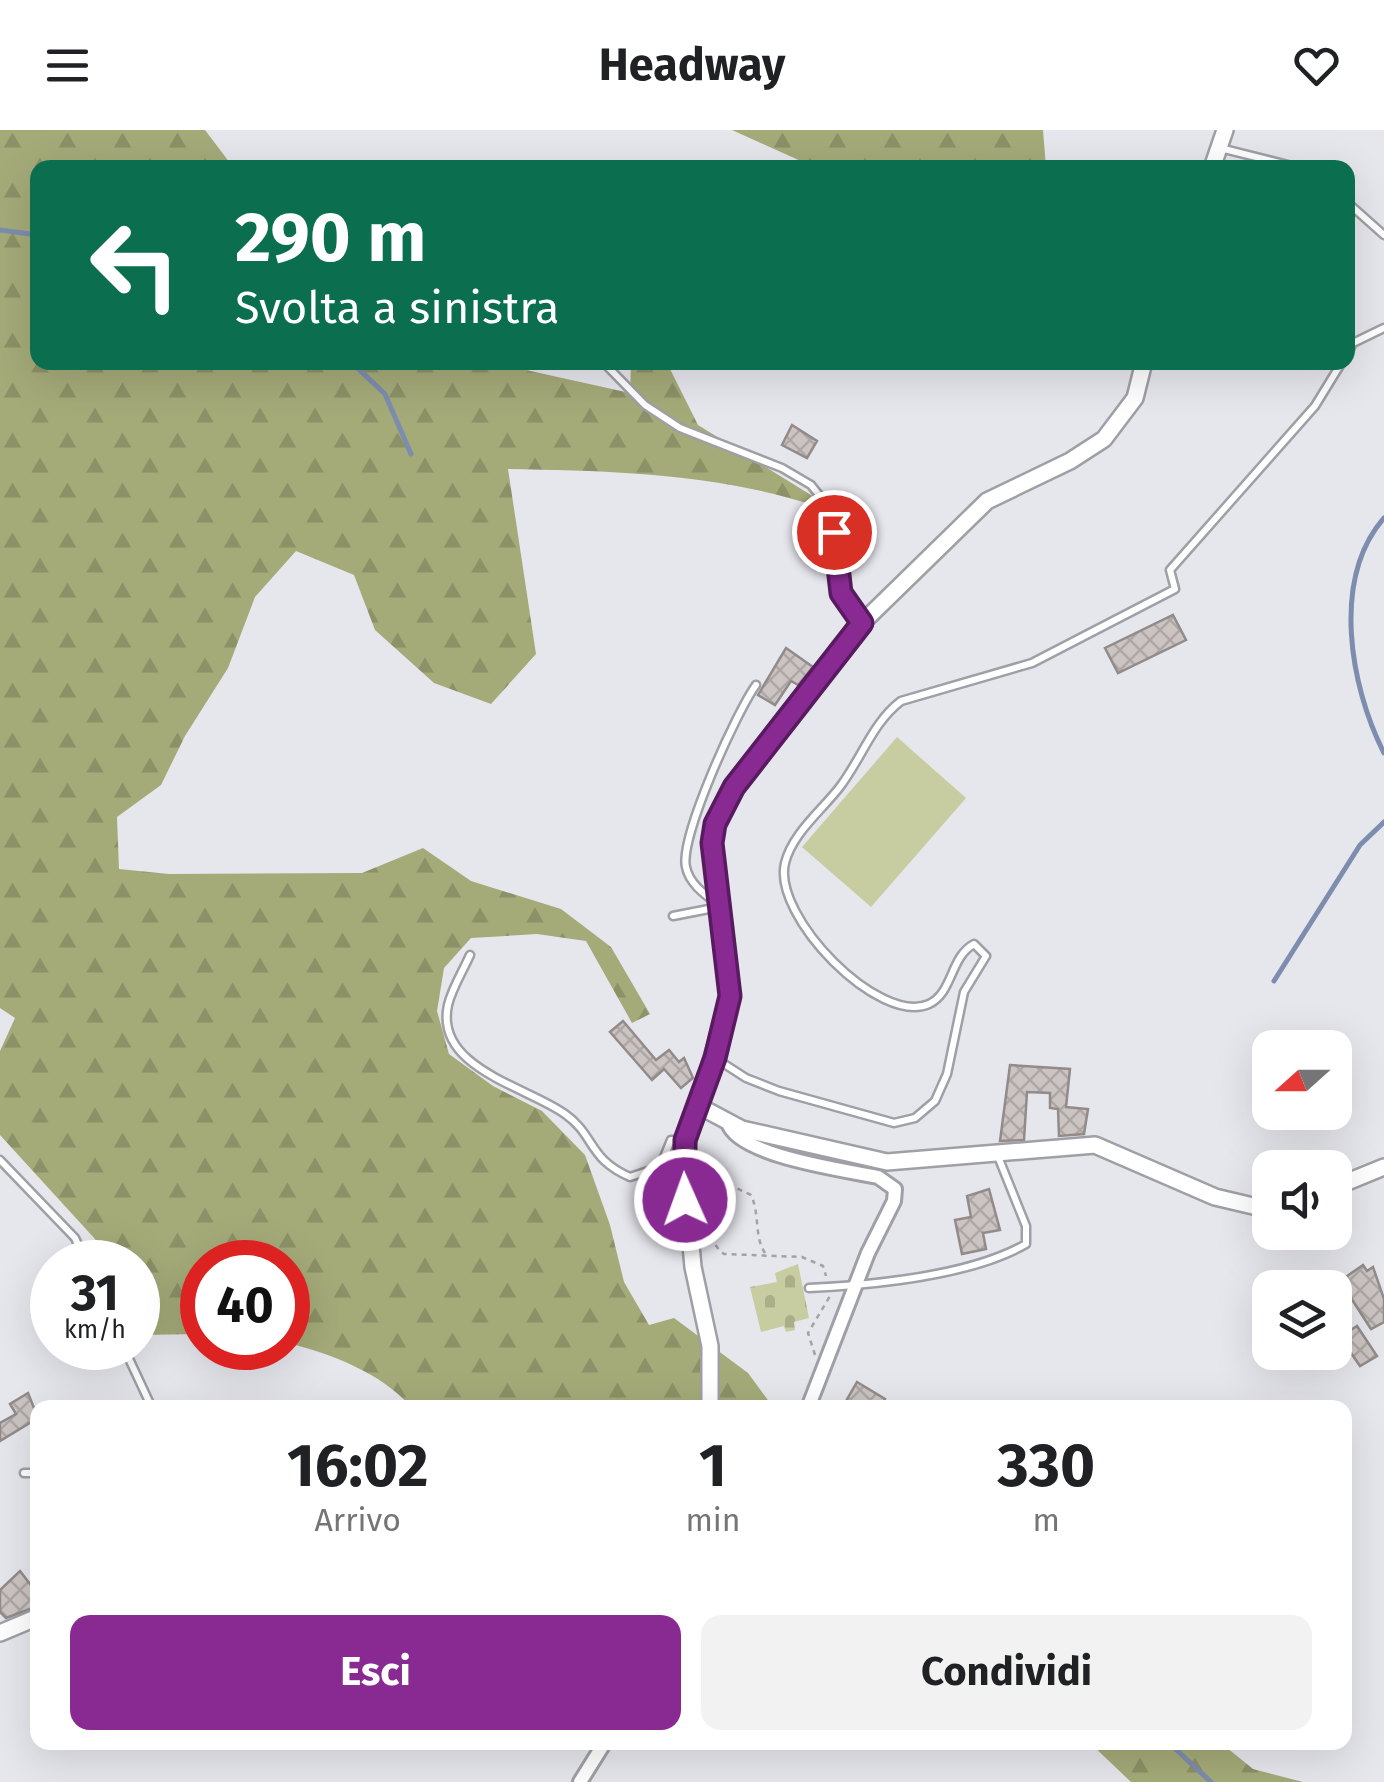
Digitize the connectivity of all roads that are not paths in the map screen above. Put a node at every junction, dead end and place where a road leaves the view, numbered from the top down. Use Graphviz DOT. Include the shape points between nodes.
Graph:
graph roads {
  1 [pos="1225,130"];
  2 [pos="1220,148"];
  3 [pos="1215,160"];
  4 [pos="1268,160"];
  5 [pos="1355,209"];
  6 [pos="1384,234"];
  7 [pos="1384,328"];
  8 [pos="1355,342"];
  9 [pos="611,370"];
  10 [pos="1142,370"];
  11 [pos="1337,370"];
  12 [pos="862,623"];
  13 [pos="756,685"];
  14 [pos="721,907"];
  15 [pos="673,916"];
  16 [pos="470,955"];
  17 [pos="715,1058"];
  18 [pos="697,1105"];
  19 [pos="728,1123"];
  20 [pos="685,1140"];
  21 [pos="996,1153"];
  22 [pos="0,1160"];
  23 [pos="1384,1167"];
  24 [pos="1352,1180"];
  25 [pos="1252,1206"];
  26 [pos="77,1240"];
  27 [pos="857,1286"];
  28 [pos="808,1288"];
  29 [pos="134,1370"];
  30 [pos="148,1400"];
  31 [pos="710,1400"];
  32 [pos="811,1400"];
  33 [pos="24,1474"];
  34 [pos="30,1474"];
  35 [pos="30,1619"];
  36 [pos="0,1632"];
  37 [pos="600,1750"];
  38 [pos="580,1782"];
  1 -- 2 [label="street"];
  2 -- 3 [label="street"];
  2 -- 4 [label="lane"];
  5 -- 6 [label="lane"];
  7 -- 8 [label="lane"];
  9 -- 12 [label="lane" via="680,428 811,485 827,504 841,593"];
  10 -- 12 [label="street" via="1135,398 1104,439 988,502"];
  11 -- 17 [label="lane" via="1316,406 1170,570 1175,589 1032,663 901,701 794,842 784,875 794,913 835,963 880,995 914,1007 931,1003 963,950 974,944 986,956 964,992 935,1101 915,1118 894,1123 778,1090"];
  12 -- 14 [label="street" via="722,808 712,843"];
  13 -- 14 [label="lane" via="740,707 684,853 690,879"];
  14 -- 15 [label="lane"];
  14 -- 17 [label="street" via="730,976"];
  16 -- 20 [label="lane" via="448,1005 448,1022 465,1056 565,1114 604,1166 630,1177 660,1167 671,1140"];
  17 -- 18 [label="street"];
  18 -- 19 [label="street"];
  18 -- 20 [label="street"];
  19 -- 21 [label="street" via="877,1161"];
  19 -- 27 [label="street" via="733,1136 753,1147 893,1185 894,1201"];
  20 -- 31 [label="street" via="690,1242 710,1346"];
  21 -- 25 [label="street" via="1095,1145 1215,1197"];
  21 -- 27 [label="lane" via="1026,1226 1026,1244 986,1260"];
  22 -- 26 [label="lane"];
  23 -- 24 [label="street"];
  27 -- 28 [label="lane"];
  27 -- 32 [label="street"];
  29 -- 30 [label="lane"];
  33 -- 34 [label="lane"];
  35 -- 36 [label="street"];
  37 -- 38 [label="street"];
}
